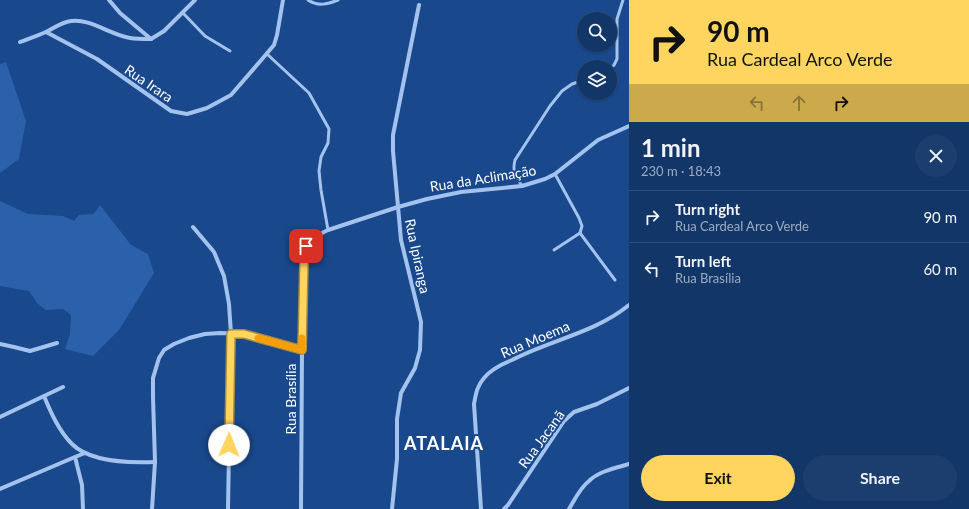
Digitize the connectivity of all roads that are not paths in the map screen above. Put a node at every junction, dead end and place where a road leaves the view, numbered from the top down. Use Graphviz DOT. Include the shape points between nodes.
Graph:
graph roads {
  1 [pos="109,0"];
  2 [pos="195,0"];
  3 [pos="283,0"];
  4 [pos="308,0"];
  5 [pos="338,0"];
  6 [pos="623,0"];
  7 [pos="419,5"];
  8 [pos="183,12"];
  9 [pos="46,32"];
  10 [pos="151,39"];
  11 [pos="20,42"];
  12 [pos="230,51"];
  13 [pos="267,54"];
  14 [pos="616,60"];
  15 [pos="577,82"];
  16 [pos="629,126"];
  17 [pos="555,174"];
  18 [pos="522,186"];
  19 [pos="398,207"];
  20 [pos="193,227"];
  21 [pos="328,230"];
  22 [pos="580,233"];
  23 [pos="554,250"];
  24 [pos="615,280"];
  25 [pos="629,305"];
  26 [pos="231,334"];
  27 [pos="57,343"];
  28 [pos="0,344"];
  29 [pos="302,350"];
  30 [pos="63,387"];
  31 [pos="629,388"];
  32 [pos="44,396"];
  33 [pos="0,417"];
  34 [pos="85,453"];
  35 [pos="75,457"];
  36 [pos="155,462"];
  37 [pos="629,464"];
  38 [pos="0,489"];
  39 [pos="83,509"];
  40 [pos="152,509"];
  41 [pos="228,509"];
  42 [pos="301,509"];
  43 [pos="392,509"];
  44 [pos="481,509"];
  45 [pos="504,509"];
  46 [pos="569,509"];
  1 -- 10 [label="street" via="120,13"];
  2 -- 8 [label="street"];
  3 -- 13 [label="street, Rua Irara" via="278,35 274,46"];
  4 -- 5 [label="lane" via="318,4 329,4"];
  6 -- 14 [label="lane" via="617,19"];
  7 -- 19 [label="street, Rua Ipiranga" via="394,135"];
  8 -- 10 [label="street" via="164,31"];
  8 -- 12 [label="lane" via="205,36"];
  9 -- 10 [label="street" via="71,20 81,21 129,38"];
  9 -- 11 [label="street"];
  9 -- 13 [label="street, Rua Irara" via="97,60 171,111 187,114 207,108 231,95"];
  13 -- 21 [label="lane" via="309,93 329,129 328,143 321,157 319,171"];
  15 -- 18 [label="lane" via="562,91 550,106 515,160 513,168"];
  16 -- 17 [label="street, Rua da Aclimação" via="598,140"];
  17 -- 18 [label="street, Rua da Aclimação"];
  17 -- 22 [label="lane" via="579,218 582,226"];
  18 -- 19 [label="street, Rua da Aclimação" via="461,192"];
  19 -- 21 [label="street, Rua Brasília"];
  19 -- 43 [label="street, Rua Ipiranga" via="401,240 421,322 420,350 415,368 401,393"];
  20 -- 26 [label="street" via="214,252 224,276"];
  21 -- 29 [label="street, Rua Brasília" via="312,239 306,246"];
  22 -- 23 [label="lane"];
  22 -- 24 [label="lane"];
  25 -- 44 [label="street, Rua Moema" via="597,326 528,352 498,366 484,377 477,388 474,404"];
  26 -- 29 [label="street" via="244,334"];
  26 -- 36 [label="street" via="205,334 189,338 164,350 159,358 153,378 152,397"];
  26 -- 41 [label="street"];
  27 -- 28 [label="street" via="30,352"];
  29 -- 42 [label="street, Rua Brasília"];
  30 -- 32 [label="street"];
  31 -- 45 [label="street, Rua Jacanã" via="574,412 564,421"];
  32 -- 33 [label="street"];
  32 -- 34 [label="street" via="66,437"];
  34 -- 35 [label="street"];
  34 -- 36 [label="street" via="94,457 122,461"];
  35 -- 38 [label="street"];
  35 -- 39 [label="street" via="82,485"];
  36 -- 40 [label="street"];
  37 -- 46 [label="street" via="589,480"];
}
